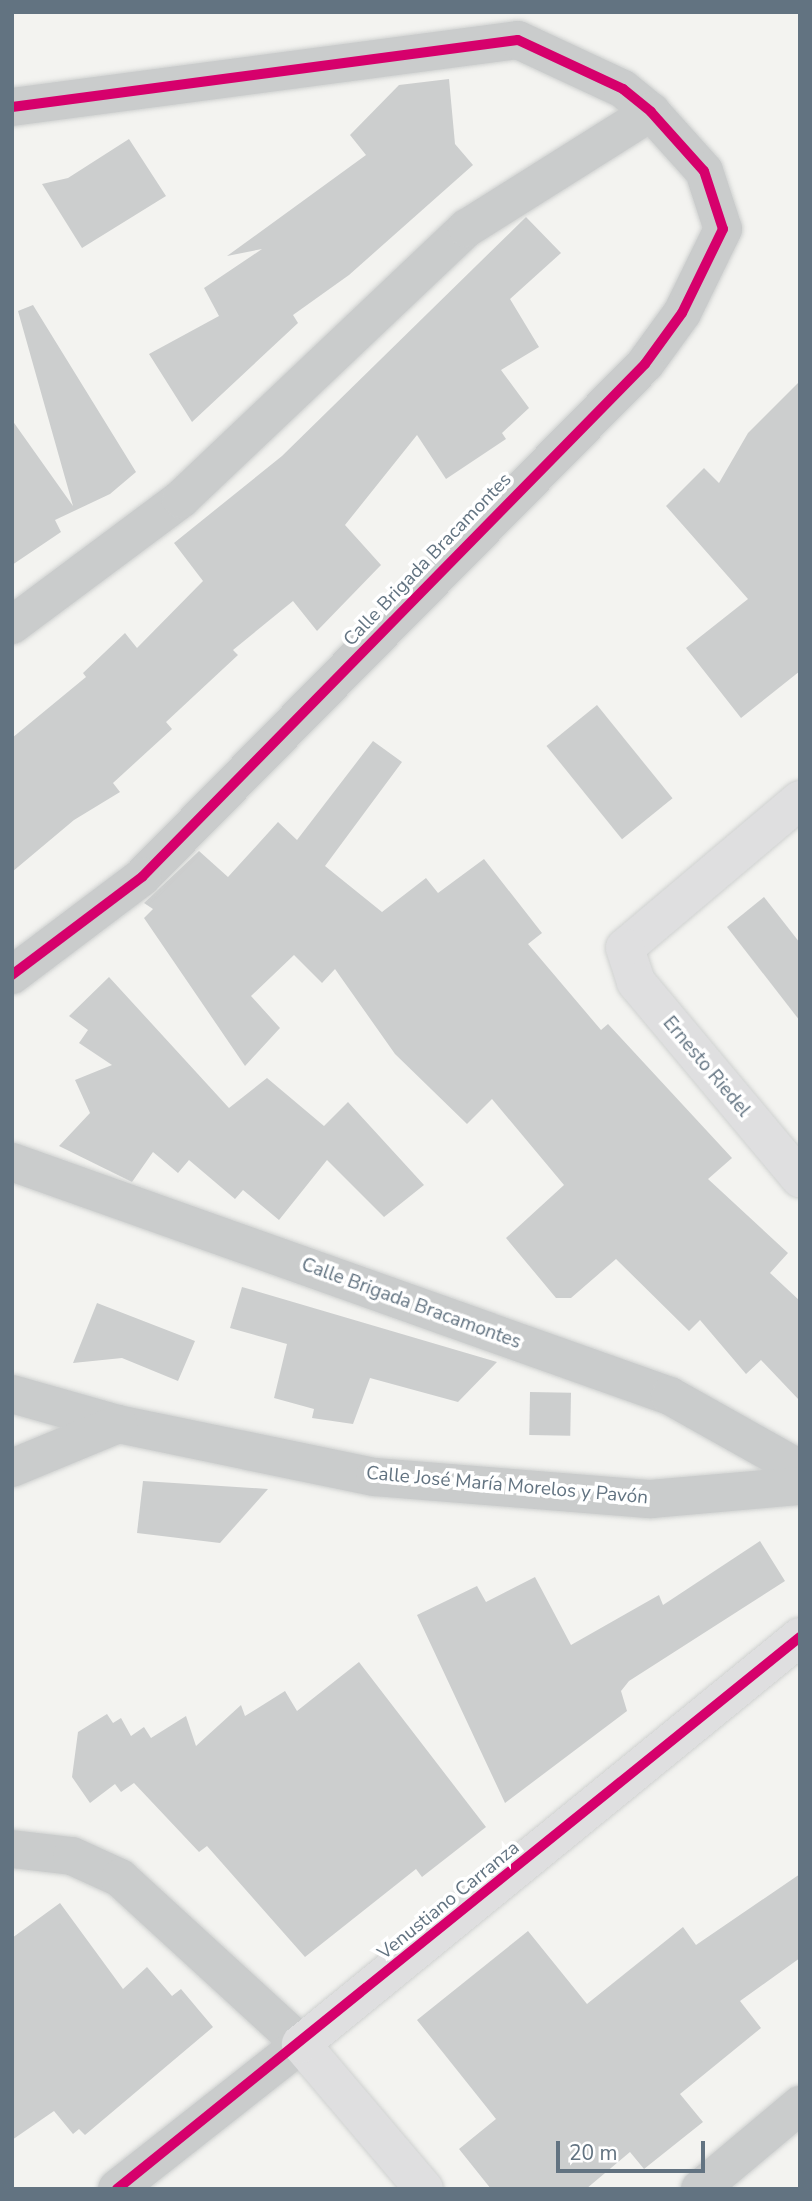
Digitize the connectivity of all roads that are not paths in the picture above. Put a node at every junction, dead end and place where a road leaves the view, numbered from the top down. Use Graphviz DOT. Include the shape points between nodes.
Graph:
graph roads {
  1 [pos="12,107"];
  2 [pos="651,112"];
  3 [pos="12,625"];
  4 [pos="800,800"];
  5 [pos="12,975"];
  6 [pos="12,1162"];
  7 [pos="800,1178"];
  8 [pos="12,1394"];
  9 [pos="118,1424"];
  10 [pos="12,1468"];
  11 [pos="800,1469"];
  12 [pos="800,1486"];
  13 [pos="800,1637"];
  14 [pos="12,1849"];
  15 [pos="301,2045"];
  16 [pos="800,2105"];
  17 [pos="117,2189"];
  18 [pos="424,2189"];
  19 [pos="701,2189"];
  1 -- 2 [label="street, Calle Brigada Bracamontes" via="518,40 623,89"];
  2 -- 3 [label="street" via="467,228 181,499"];
  2 -- 5 [label="street, Calle Brigada Bracamontes" via="704,170 723,229 667,334 142,877"];
  4 -- 7 [label="street, Ernesto Riedel" via="625,948 636,982"];
  6 -- 11 [label="street, Calle Brigada Bracamontes" via="670,1396"];
  8 -- 9 [label="street, Calle José María Morelos y Pavón"];
  9 -- 10 [label="street"];
  9 -- 12 [label="street, Calle José María Morelos y Pavón" via="426,1483 651,1499"];
  13 -- 15 [label="street, Venustiano Carranza"];
  14 -- 15 [label="street" via="72,1856 120,1878"];
  15 -- 17 [label="street, Venustiano Carranza"];
  15 -- 18 [label="street"];
  16 -- 19 [label="street"];
}
